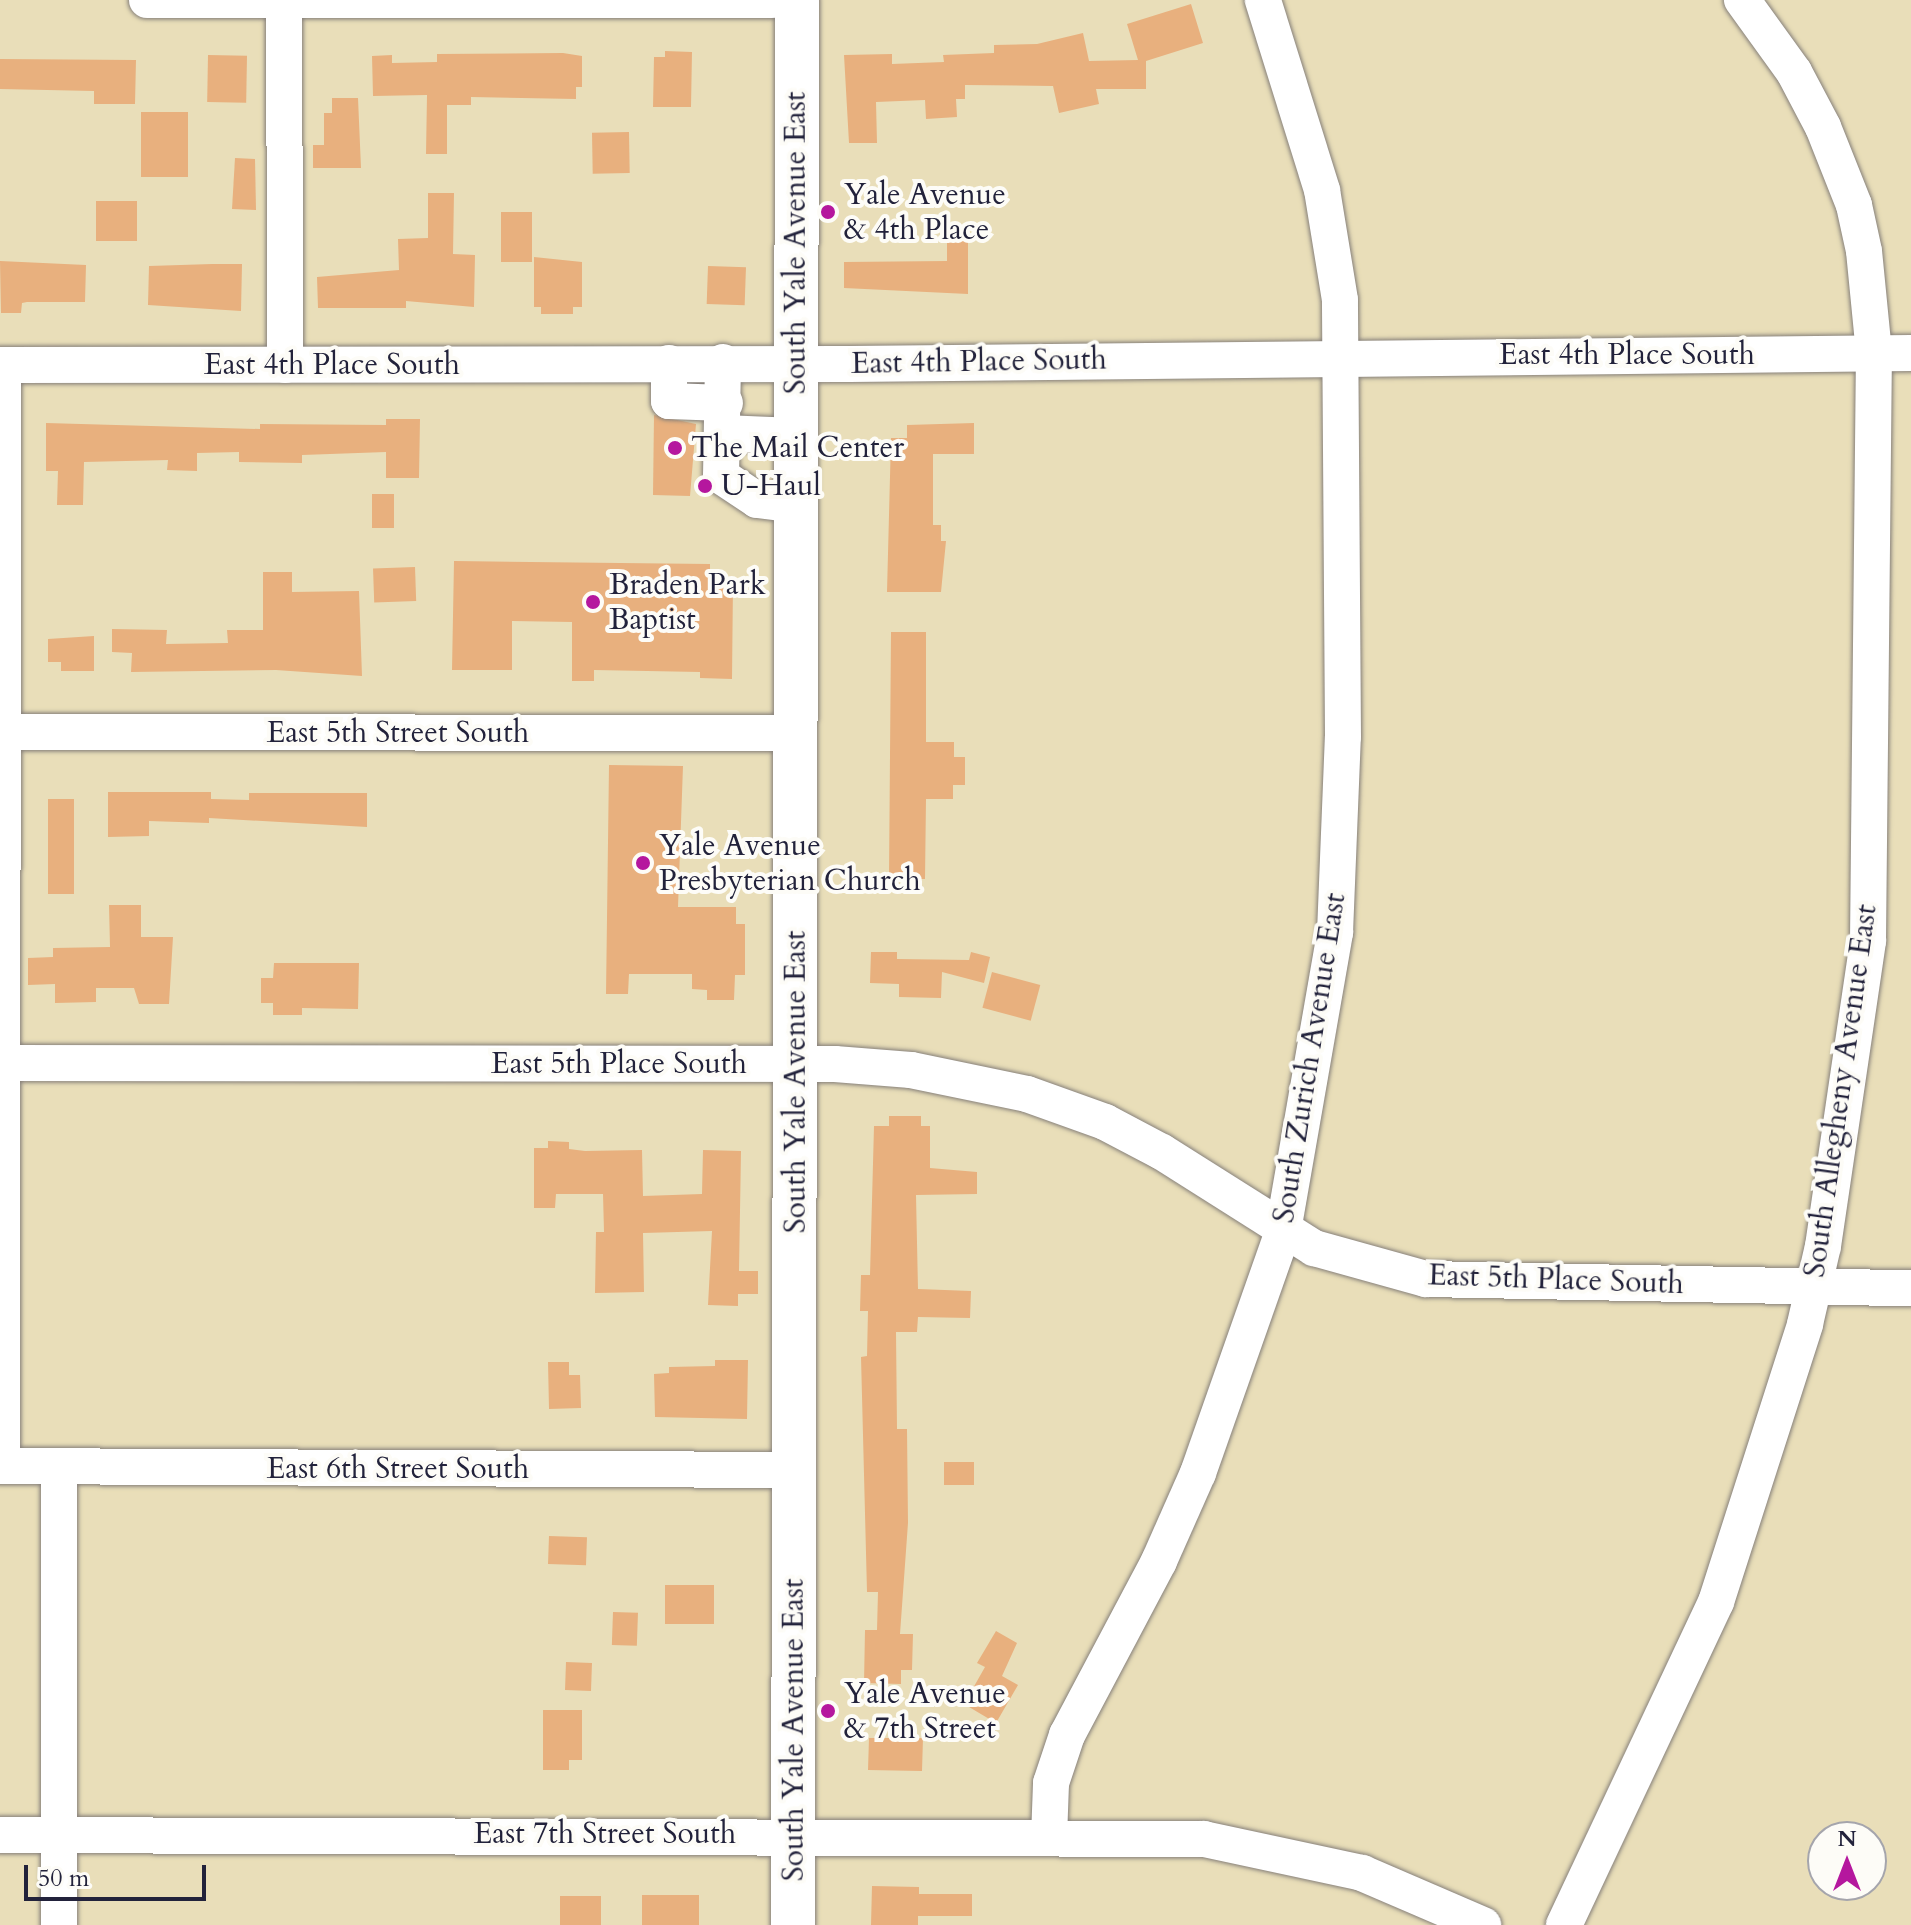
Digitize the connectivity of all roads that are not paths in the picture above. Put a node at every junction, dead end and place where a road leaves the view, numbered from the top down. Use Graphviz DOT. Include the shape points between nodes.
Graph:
graph roads {
  1 [pos="147,0"];
  2 [pos="772,0"];
  3 [pos="797,0"];
  4 [pos="1263,0"];
  5 [pos="1742,0"];
  6 [pos="284,1"];
  7 [pos="1874,353"];
  8 [pos="1911,353"];
  9 [pos="1342,357"];
  10 [pos="723,362"];
  11 [pos="669,363"];
  12 [pos="796,363"];
  13 [pos="1,365"];
  14 [pos="285,365"];
  15 [pos="724,418"];
  16 [pos="795,436"];
  17 [pos="795,505"];
  18 [pos="2,732"];
  19 [pos="795,733"];
  20 [pos="2,1063"];
  21 [pos="796,1064"];
  22 [pos="1283,1231"];
  23 [pos="1815,1286"];
  24 [pos="1911,1288"];
  25 [pos="1,1466"];
  26 [pos="59,1467"];
  27 [pos="796,1470"];
  28 [pos="793,1834"];
  29 [pos="0,1835"];
  30 [pos="59,1835"];
  31 [pos="1049,1838"];
  32 [pos="59,1925"];
  33 [pos="793,1925"];
  34 [pos="1483,1925"];
  35 [pos="1564,1925"];
  1 -- 6 [label="street"];
  2 -- 6 [label="street"];
  3 -- 12 [label="main road, South Yale Avenue East"];
  4 -- 9 [label="street, South Zurich Avenue East" via="1322,190 1337,264"];
  5 -- 7 [label="street, South Allegheny Avenue East" via="1794,72 1839,160 1864,251"];
  6 -- 14 [label="street"];
  7 -- 8 [label="street, East 4th Place South"];
  7 -- 9 [label="street, East 4th Place South"];
  7 -- 23 [label="street, South Allegheny Avenue East" via="1868,941"];
  9 -- 12 [label="street, East 4th Place South"];
  9 -- 22 [label="street, South Zurich Avenue East" via="1341,846 1324,1009"];
  10 -- 11 [label="street, East 4th Place South"];
  10 -- 12 [label="street, East 4th Place South"];
  10 -- 15 [label="street"];
  11 -- 14 [label="street, East 4th Place South"];
  11 -- 15 [label="street" via="669,401"];
  12 -- 16 [label="main road, South Yale Avenue East"];
  13 -- 14 [label="street, East 4th Place South"];
  13 -- 18 [label="street"];
  15 -- 16 [label="street"];
  15 -- 17 [label="street" via="721,476 757,500"];
  16 -- 17 [label="main road, South Yale Avenue East"];
  17 -- 19 [label="main road, South Yale Avenue East"];
  18 -- 19 [label="street, East 5th Street South"];
  18 -- 20 [label="street"];
  19 -- 21 [label="main road, South Yale Avenue East"];
  20 -- 21 [label="street, East 5th Place South"];
  20 -- 25 [label="street"];
  21 -- 22 [label="street, East 5th Place South" via="911,1070 1027,1094 1105,1122 1162,1152"];
  21 -- 27 [label="main road, South Yale Avenue East"];
  22 -- 23 [label="street, East 5th Place South" via="1314,1248 1426,1279"];
  22 -- 31 [label="street, South Zurich Avenue East" via="1198,1473 1159,1561 1067,1735 1051,1783"];
  23 -- 24 [label="street, East 5th Place South"];
  23 -- 35 [label="street, South Allegheny Avenue East" via="1716,1602"];
  25 -- 26 [label="street, East 6th Street South"];
  26 -- 27 [label="street, East 6th Street South"];
  26 -- 30 [label="street"];
  27 -- 28 [label="main road, South Yale Avenue East"];
  28 -- 30 [label="street, East 7th Street South"];
  28 -- 31 [label="street, East 7th Street South"];
  28 -- 33 [label="main road, South Yale Avenue East"];
  29 -- 30 [label="street, East 7th Street South"];
  30 -- 32 [label="street"];
  31 -- 34 [label="street, East 7th Street South" via="1204,1839 1285,1852 1362,1873"];
}
